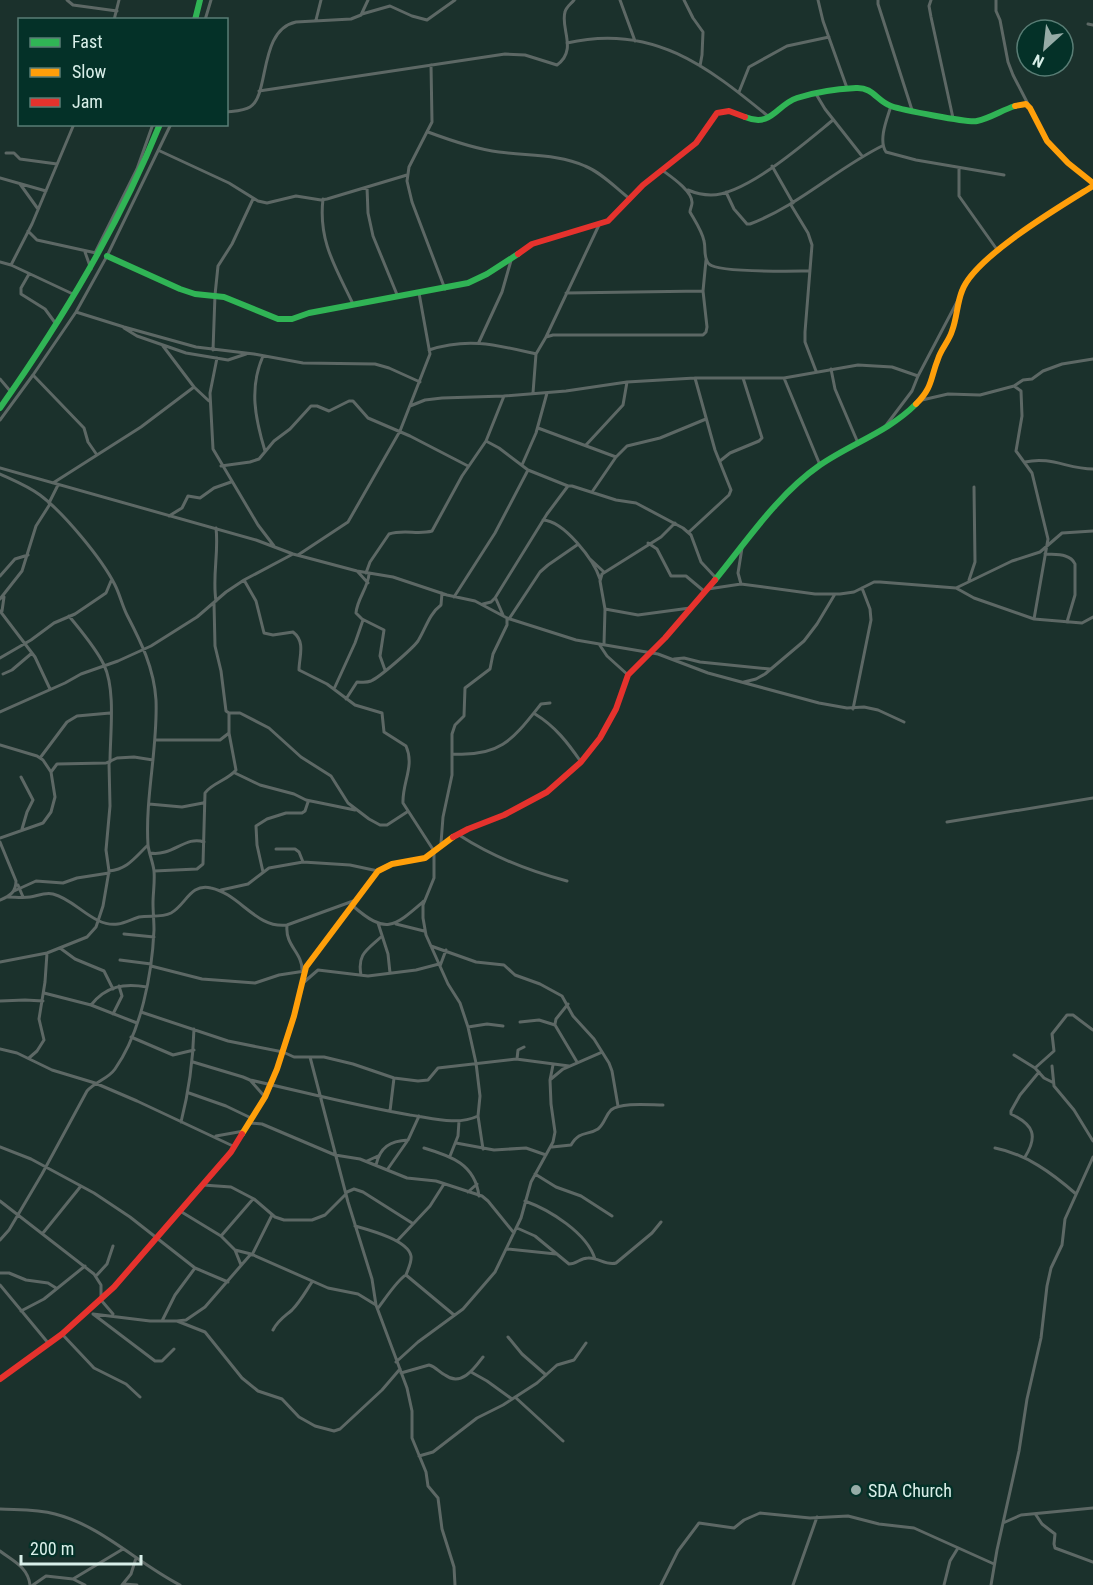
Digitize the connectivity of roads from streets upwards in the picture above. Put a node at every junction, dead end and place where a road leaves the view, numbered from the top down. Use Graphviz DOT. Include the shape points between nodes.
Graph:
graph roads {
  1 [pos="67,0"];
  2 [pos="119,0"];
  3 [pos="200,0"];
  4 [pos="211,0"];
  5 [pos="321,0"];
  6 [pos="368,0"];
  7 [pos="455,0"];
  8 [pos="574,0"];
  9 [pos="620,0"];
  10 [pos="684,0"];
  11 [pos="818,0"];
  12 [pos="878,0"];
  13 [pos="931,0"];
  14 [pos="996,0"];
  15 [pos="117,11"];
  16 [pos="361,15"];
  17 [pos="115,18"];
  18 [pos="196,18"];
  19 [pos="206,18"];
  20 [pos="316,20"];
  21 [pos="1088,24"];
  22 [pos="1093,25"];
  23 [pos="829,37"];
  24 [pos="635,41"];
  25 [pos="567,44"];
  26 [pos="431,65"];
  27 [pos="700,66"];
  28 [pos="848,90"];
  29 [pos="259,91"];
  30 [pos="739,92"];
  31 [pos="816,94"];
  32 [pos="891,106"];
  33 [pos="1029,106"];
  34 [pos="912,110"];
  35 [pos="228,112"];
  36 [pos="769,117"];
  37 [pos="954,119"];
  38 [pos="834,120"];
  39 [pos="73,126"];
  40 [pos="152,126"];
  41 [pos="159,126"];
  42 [pos="170,126"];
  43 [pos="428,132"];
  44 [pos="882,146"];
  45 [pos="160,150"];
  46 [pos="6,153"];
  47 [pos="862,156"];
  48 [pos="57,164"];
  49 [pos="772,166"];
  50 [pos="959,168"];
  51 [pos="662,170"];
  52 [pos="407,175"];
  53 [pos="1004,175"];
  54 [pos="0,178"];
  55 [pos="20,183"];
  56 [pos="1093,185"];
  57 [pos="367,186"];
  58 [pos="686,190"];
  59 [pos="46,191"];
  60 [pos="726,192"];
  61 [pos="253,199"];
  62 [pos="323,199"];
  63 [pos="630,199"];
  64 [pos="792,204"];
  65 [pos="38,209"];
  66 [pos="598,225"];
  67 [pos="28,231"];
  68 [pos="34,239"];
  69 [pos="23,240"];
  70 [pos="998,251"];
  71 [pos="85,252"];
  72 [pos="101,254"];
  73 [pos="512,257"];
  74 [pos="706,260"];
  75 [pos="0,262"];
  76 [pos="11,265"];
  77 [pos="91,270"];
  78 [pos="810,271"];
  79 [pos="29,274"];
  80 [pos="445,288"];
  81 [pos="703,291"];
  82 [pos="419,293"];
  83 [pos="566,293"];
  84 [pos="76,296"];
  85 [pos="215,296"];
  86 [pos="398,297"];
  87 [pos="959,298"];
  88 [pos="353,304"];
  89 [pos="76,312"];
  90 [pos="57,326"];
  91 [pos="124,327"];
  92 [pos="546,337"];
  93 [pos="479,342"];
  94 [pos="162,345"];
  95 [pos="213,350"];
  96 [pos="429,350"];
  97 [pos="247,353"];
  98 [pos="536,354"];
  99 [pos="263,356"];
  100 [pos="217,358"];
  101 [pos="1093,359"];
  102 [pos="831,368"];
  103 [pos="816,371"];
  104 [pos="33,375"];
  105 [pos="918,376"];
  106 [pos="695,378"];
  107 [pos="743,378"];
  108 [pos="784,378"];
  109 [pos="0,379"];
  110 [pos="420,381"];
  111 [pos="627,382"];
  112 [pos="1014,386"];
  113 [pos="194,387"];
  114 [pos="11,392"];
  115 [pos="534,393"];
  116 [pos="547,393"];
  117 [pos="504,396"];
  118 [pos="920,400"];
  119 [pos="209,402"];
  120 [pos="410,406"];
  121 [pos="0,408"];
  122 [pos="706,418"];
  123 [pos="0,420"];
  124 [pos="538,428"];
  125 [pos="883,430"];
  126 [pos="400,432"];
  127 [pos="486,441"];
  128 [pos="858,443"];
  129 [pos="586,445"];
  130 [pos="265,451"];
  131 [pos="97,455"];
  132 [pos="615,457"];
  133 [pos="720,461"];
  134 [pos="1025,462"];
  135 [pos="522,465"];
  136 [pos="819,465"];
  137 [pos="221,466"];
  138 [pos="468,466"];
  139 [pos="0,468"];
  140 [pos="1093,469"];
  141 [pos="528,470"];
  142 [pos="0,474"];
  143 [pos="231,482"];
  144 [pos="53,483"];
  145 [pos="58,485"];
  146 [pos="568,486"];
  147 [pos="974,487"];
  148 [pos="592,492"];
  149 [pos="49,504"];
  150 [pos="547,513"];
  151 [pos="169,516"];
  152 [pos="543,520"];
  153 [pos="550,521"];
  154 [pos="675,523"];
  155 [pos="216,528"];
  156 [pos="1093,531"];
  157 [pos="689,532"];
  158 [pos="263,533"];
  159 [pos="256,540"];
  160 [pos="648,543"];
  161 [pos="578,545"];
  162 [pos="275,547"];
  163 [pos="742,547"];
  164 [pos="1048,547"];
  165 [pos="281,550"];
  166 [pos="293,554"];
  167 [pos="1045,554"];
  168 [pos="28,555"];
  169 [pos="298,555"];
  170 [pos="586,555"];
  171 [pos="282,559"];
  172 [pos="357,571"];
  173 [pos="604,572"];
  174 [pos="368,573"];
  175 [pos="0,576"];
  176 [pos="716,578"];
  177 [pos="112,579"];
  178 [pos="244,580"];
  179 [pos="600,581"];
  180 [pos="967,582"];
  181 [pos="368,583"];
  182 [pos="741,584"];
  183 [pos="862,588"];
  184 [pos="956,588"];
  185 [pos="706,591"];
  186 [pos="442,593"];
  187 [pos="965,593"];
  188 [pos="835,594"];
  189 [pos="4,595"];
  190 [pos="454,597"];
  191 [pos="495,598"];
  192 [pos="0,599"];
  193 [pos="215,602"];
  194 [pos="482,604"];
  195 [pos="692,608"];
  196 [pos="605,609"];
  197 [pos="1,612"];
  198 [pos="75,614"];
  199 [pos="69,616"];
  200 [pos="1093,617"];
  201 [pos="508,618"];
  202 [pos="1034,619"];
  203 [pos="363,620"];
  204 [pos="73,621"];
  205 [pos="1067,622"];
  206 [pos="24,644"];
  207 [pos="599,644"];
  208 [pos="604,644"];
  209 [pos="144,649"];
  210 [pos="650,652"];
  211 [pos="32,653"];
  212 [pos="0,658"];
  213 [pos="674,660"];
  214 [pos="104,666"];
  215 [pos="770,669"];
  216 [pos="385,670"];
  217 [pos="3,674"];
  218 [pos="628,675"];
  219 [pos="742,682"];
  220 [pos="50,689"];
  221 [pos="334,689"];
  222 [pos="346,699"];
  223 [pos="550,703"];
  224 [pos="853,709"];
  225 [pos="0,712"];
  226 [pos="110,713"];
  227 [pos="229,713"];
  228 [pos="534,714"];
  229 [pos="904,722"];
  230 [pos="229,733"];
  231 [pos="156,740"];
  232 [pos="0,745"];
  233 [pos="453,754"];
  234 [pos="40,758"];
  235 [pos="153,760"];
  236 [pos="110,762"];
  237 [pos="581,762"];
  238 [pos="46,763"];
  239 [pos="57,764"];
  240 [pos="51,772"];
  241 [pos="235,773"];
  242 [pos="21,777"];
  243 [pos="1093,798"];
  244 [pos="308,801"];
  245 [pos="203,803"];
  246 [pos="149,804"];
  247 [pos="355,810"];
  248 [pos="408,812"];
  249 [pos="947,822"];
  250 [pos="22,829"];
  251 [pos="458,834"];
  252 [pos="0,837"];
  253 [pos="0,842"];
  254 [pos="204,842"];
  255 [pos="441,843"];
  256 [pos="148,845"];
  257 [pos="276,849"];
  258 [pos="434,851"];
  259 [pos="150,853"];
  260 [pos="303,862"];
  261 [pos="154,871"];
  262 [pos="378,871"];
  263 [pos="109,872"];
  264 [pos="263,872"];
  265 [pos="16,881"];
  266 [pos="567,881"];
  267 [pos="20,887"];
  268 [pos="14,891"];
  269 [pos="220,891"];
  270 [pos="7,897"];
  271 [pos="23,897"];
  272 [pos="426,899"];
  273 [pos="0,900"];
  274 [pos="357,900"];
  275 [pos="353,906"];
  276 [pos="153,917"];
  277 [pos="98,920"];
  278 [pos="106,924"];
  279 [pos="378,924"];
  280 [pos="394,924"];
  281 [pos="287,925"];
  282 [pos="96,927"];
  283 [pos="425,931"];
  284 [pos="124,934"];
  285 [pos="154,937"];
  286 [pos="381,937"];
  287 [pos="431,946"];
  288 [pos="60,948"];
  289 [pos="446,951"];
  290 [pos="47,953"];
  291 [pos="120,960"];
  292 [pos="0,962"];
  293 [pos="151,965"];
  294 [pos="439,965"];
  295 [pos="303,971"];
  296 [pos="390,973"];
  297 [pos="361,975"];
  298 [pos="302,984"];
  299 [pos="119,986"];
  300 [pos="147,987"];
  301 [pos="113,989"];
  302 [pos="44,993"];
  303 [pos="0,1001"];
  304 [pos="43,1001"];
  305 [pos="568,1004"];
  306 [pos="91,1005"];
  307 [pos="141,1012"];
  308 [pos="112,1014"];
  309 [pos="556,1018"];
  310 [pos="520,1022"];
  311 [pos="548,1022"];
  312 [pos="137,1023"];
  313 [pos="555,1025"];
  314 [pos="504,1026"];
  315 [pos="468,1027"];
  316 [pos="194,1029"];
  317 [pos="1093,1030"];
  318 [pos="131,1037"];
  319 [pos="524,1047"];
  320 [pos="0,1048"];
  321 [pos="194,1050"];
  322 [pos="283,1052"];
  323 [pos="602,1052"];
  324 [pos="1014,1055"];
  325 [pos="310,1057"];
  326 [pos="29,1058"];
  327 [pos="517,1059"];
  328 [pos="192,1062"];
  329 [pos="577,1062"];
  330 [pos="476,1063"];
  331 [pos="553,1064"];
  332 [pos="569,1066"];
  333 [pos="1052,1066"];
  334 [pos="1037,1070"];
  335 [pos="394,1078"];
  336 [pos="250,1080"];
  337 [pos="550,1080"];
  338 [pos="1052,1082"];
  339 [pos="94,1083"];
  340 [pos="271,1085"];
  341 [pos="189,1093"];
  342 [pos="265,1097"];
  343 [pos="320,1098"];
  344 [pos="663,1105"];
  345 [pos="618,1106"];
  346 [pos="390,1111"];
  347 [pos="419,1116"];
  348 [pos="478,1116"];
  349 [pos="251,1119"];
  350 [pos="459,1121"];
  351 [pos="181,1122"];
  352 [pos="258,1123"];
  353 [pos="244,1131"];
  354 [pos="215,1137"];
  355 [pos="408,1140"];
  356 [pos="1093,1141"];
  357 [pos="456,1143"];
  358 [pos="0,1146"];
  359 [pos="235,1147"];
  360 [pos="552,1147"];
  361 [pos="423,1148"];
  362 [pos="995,1148"];
  363 [pos="483,1149"];
  364 [pos="541,1153"];
  365 [pos="546,1155"];
  366 [pos="338,1156"];
  367 [pos="378,1156"];
  368 [pos="450,1156"];
  369 [pos="1025,1157"];
  370 [pos="1093,1157"];
  371 [pos="542,1160"];
  372 [pos="367,1161"];
  373 [pos="376,1165"];
  374 [pos="46,1167"];
  375 [pos="387,1170"];
  376 [pos="535,1174"];
  377 [pos="444,1184"];
  378 [pos="477,1184"];
  379 [pos="202,1185"];
  380 [pos="81,1186"];
  381 [pos="468,1192"];
  382 [pos="346,1193"];
  383 [pos="1076,1194"];
  384 [pos="479,1196"];
  385 [pos="254,1199"];
  386 [pos="341,1199"];
  387 [pos="0,1200"];
  388 [pos="525,1201"];
  389 [pos="348,1202"];
  390 [pos="179,1210"];
  391 [pos="18,1214"];
  392 [pos="272,1215"];
  393 [pos="612,1216"];
  394 [pos="661,1222"];
  395 [pos="412,1223"];
  396 [pos="356,1226"];
  397 [pos="517,1228"];
  398 [pos="43,1233"];
  399 [pos="514,1234"];
  400 [pos="221,1236"];
  401 [pos="156,1238"];
  402 [pos="0,1240"];
  403 [pos="397,1241"];
  404 [pos="113,1246"];
  405 [pos="507,1249"];
  406 [pos="235,1250"];
  407 [pos="557,1254"];
  408 [pos="251,1255"];
  409 [pos="596,1259"];
  410 [pos="241,1265"];
  411 [pos="85,1266"];
  412 [pos="195,1269"];
  413 [pos="0,1273"];
  414 [pos="406,1275"];
  415 [pos="96,1276"];
  416 [pos="228,1282"];
  417 [pos="312,1282"];
  418 [pos="0,1285"];
  419 [pos="101,1285"];
  420 [pos="114,1287"];
  421 [pos="56,1288"];
  422 [pos="101,1300"];
  423 [pos="377,1306"];
  424 [pos="21,1311"];
  425 [pos="91,1312"];
  426 [pos="113,1315"];
  427 [pos="455,1315"];
  428 [pos="162,1321"];
  429 [pos="177,1322"];
  430 [pos="273,1330"];
  431 [pos="62,1334"];
  432 [pos="508,1337"];
  433 [pos="586,1343"];
  434 [pos="49,1344"];
  435 [pos="174,1349"];
  436 [pos="483,1357"];
  437 [pos="396,1362"];
  438 [pos="400,1371"];
  439 [pos="471,1372"];
  440 [pos="546,1375"];
  441 [pos="0,1379"];
  442 [pos="140,1398"];
  443 [pos="514,1398"];
  444 [pos="563,1441"];
  445 [pos="419,1456"];
  446 [pos="1093,1508"];
  447 [pos="0,1509"];
  448 [pos="1035,1514"];
  449 [pos="817,1517"];
  450 [pos="1003,1523"];
  451 [pos="959,1548"];
  452 [pos="123,1549"];
  453 [pos="0,1551"];
  454 [pos="136,1558"];
  455 [pos="1093,1562"];
  456 [pos="994,1564"];
  457 [pos="131,1574"];
  458 [pos="73,1579"];
  459 [pos="122,1584"];
  460 [pos="31,1585"];
  461 [pos="85,1585"];
  462 [pos="137,1585"];
  463 [pos="180,1585"];
  464 [pos="455,1585"];
  465 [pos="661,1585"];
  466 [pos="794,1585"];
  467 [pos="944,1585"];
  468 [pos="991,1585"];
  1 -- 15 [label="street" via="73,5"];
  2 -- 15 [label="street"];
  3 -- 18 [label="street"];
  4 -- 19 [label="street"];
  5 -- 20 [label="street"];
  6 -- 16 [label="street"];
  7 -- 16 [label="street" via="427,20 390,6"];
  8 -- 25 [label="street" via="564,15"];
  9 -- 24 [label="street"];
  10 -- 27 [label="street" via="703,32"];
  11 -- 23 [label="street"];
  12 -- 34 [label="street"];
  13 -- 37 [label="street" via="931,17"];
  14 -- 33 [label="street" via="1008,62"];
  15 -- 17 [label="street"];
  16 -- 20 [label="street" via="344,21"];
  20 -- 29 [label="street" via="282,28 270,52"];
  21 -- 22 [label="street"];
  23 -- 28 [label="street"];
  23 -- 30 [label="street" via="787,46 749,67"];
  24 -- 25 [label="street" via="588,39"];
  24 -- 27 [label="street" via="665,47"];
  25 -- 26 [label="street" via="563,60 557,64 516,53"];
  26 -- 29 [label="street"];
  26 -- 43 [label="street" via="433,115"];
  27 -- 30 [label="street"];
  28 -- 31 [label="street"];
  28 -- 32 [label="street" via="866,89"];
  29 -- 35 [label="street" via="252,106"];
  30 -- 36 [label="street"];
  31 -- 36 [label="street" via="791,101"];
  31 -- 38 [label="street"];
  32 -- 34 [label="street"];
  32 -- 44 [label="street"];
  33 -- 37 [label="street" via="1022,103 982,121"];
  33 -- 56 [label="street" via="1046,139"];
  34 -- 37 [label="street"];
  36 -- 51 [label="street" via="760,121 731,110 717,113 696,143"];
  38 -- 47 [label="street"];
  38 -- 49 [label="street"];
  39 -- 48 [label="street"];
  40 -- 72 [label="street"];
  41 -- 72 [label="street"];
  42 -- 45 [label="street"];
  43 -- 52 [label="street"];
  43 -- 63 [label="street" via="476,148 579,163"];
  44 -- 47 [label="street"];
  44 -- 50 [label="street" via="888,153"];
  45 -- 61 [label="street"];
  45 -- 72 [label="street"];
  46 -- 48 [label="street"];
  47 -- 64 [label="street"];
  48 -- 59 [label="street"];
  49 -- 60 [label="street"];
  49 -- 64 [label="street"];
  50 -- 53 [label="street"];
  50 -- 70 [label="street" via="959,196"];
  51 -- 58 [label="street"];
  51 -- 63 [label="street"];
  52 -- 57 [label="street"];
  52 -- 80 [label="street" via="412,202"];
  54 -- 55 [label="street"];
  55 -- 59 [label="street"];
  55 -- 65 [label="street"];
  56 -- 70 [label="street"];
  57 -- 62 [label="street"];
  57 -- 86 [label="street" via="373,236"];
  58 -- 60 [label="street" via="710,195"];
  58 -- 74 [label="street" via="692,202 690,212 704,240"];
  59 -- 65 [label="street"];
  60 -- 64 [label="street" via="747,224"];
  61 -- 62 [label="street"];
  61 -- 85 [label="street" via="220,261"];
  62 -- 88 [label="street" via="321,220 326,244"];
  63 -- 66 [label="street" via="608,221"];
  64 -- 78 [label="street" via="811,241"];
  65 -- 67 [label="street"];
  66 -- 73 [label="street" via="532,244"];
  66 -- 83 [label="street"];
  67 -- 68 [label="street"];
  67 -- 69 [label="street"];
  68 -- 69 [label="street"];
  68 -- 71 [label="street"];
  69 -- 76 [label="street"];
  70 -- 87 [label="street" via="968,279"];
  71 -- 72 [label="street"];
  71 -- 77 [label="street"];
  72 -- 77 [label="street"];
  72 -- 85 [label="street" via="180,289"];
  72 -- 89 [label="street"];
  73 -- 80 [label="street" via="477,279"];
  73 -- 93 [label="street" via="502,292"];
  74 -- 78 [label="street" via="716,268"];
  74 -- 81 [label="street"];
  75 -- 76 [label="street"];
  76 -- 79 [label="street"];
  77 -- 84 [label="street"];
  78 -- 103 [label="street" via="805,342"];
  79 -- 84 [label="street"];
  79 -- 90 [label="street" via="21,294 45,309"];
  80 -- 82 [label="street"];
  81 -- 83 [label="street"];
  81 -- 92 [label="street" via="707,327 704,335"];
  82 -- 86 [label="street"];
  82 -- 96 [label="street"];
  83 -- 92 [label="street"];
  84 -- 90 [label="street"];
  85 -- 88 [label="street" via="285,320"];
  85 -- 95 [label="street"];
  86 -- 88 [label="street"];
  87 -- 105 [label="street"];
  87 -- 118 [label="street" via="952,332 938,358 930,386"];
  89 -- 91 [label="street"];
  89 -- 104 [label="street"];
  90 -- 114 [label="street"];
  91 -- 94 [label="street"];
  91 -- 95 [label="street"];
  92 -- 98 [label="street"];
  93 -- 96 [label="street"];
  93 -- 98 [label="street"];
  94 -- 100 [label="street"];
  94 -- 113 [label="street"];
  95 -- 97 [label="street"];
  96 -- 110 [label="street"];
  97 -- 99 [label="street"];
  97 -- 100 [label="street" via="228,360"];
  98 -- 115 [label="street"];
  99 -- 110 [label="street" via="303,363 375,364"];
  99 -- 130 [label="street" via="254,393"];
  100 -- 119 [label="street"];
  101 -- 112 [label="street" via="1062,364"];
  102 -- 103 [label="street"];
  102 -- 105 [label="street" via="878,364"];
  102 -- 128 [label="street" via="835,389"];
  103 -- 108 [label="street"];
  104 -- 123 [label="street"];
  104 -- 131 [label="street" via="84,428"];
  105 -- 125 [label="street" via="907,399"];
  106 -- 107 [label="street"];
  106 -- 111 [label="street"];
  106 -- 122 [label="street"];
  107 -- 108 [label="street"];
  107 -- 133 [label="street" via="762,438"];
  108 -- 136 [label="street"];
  109 -- 114 [label="street"];
  110 -- 120 [label="street"];
  111 -- 116 [label="street"];
  111 -- 129 [label="street" via="623,405"];
  112 -- 118 [label="street" via="980,395 948,394"];
  112 -- 134 [label="street" via="1023,399 1016,451"];
  113 -- 119 [label="street"];
  113 -- 131 [label="street" via="147,424"];
  114 -- 121 [label="street"];
  115 -- 116 [label="street"];
  115 -- 117 [label="street"];
  116 -- 124 [label="street"];
  117 -- 120 [label="street" via="442,398"];
  117 -- 127 [label="street"];
  118 -- 125 [label="street"];
  119 -- 137 [label="street" via="213,449"];
  120 -- 126 [label="street"];
  122 -- 132 [label="street" via="660,438 627,446"];
  122 -- 133 [label="street"];
  124 -- 129 [label="street"];
  124 -- 135 [label="street"];
  125 -- 128 [label="street"];
  126 -- 130 [label="street" via="368,418 353,401 329,411 313,406"];
  126 -- 138 [label="street"];
  126 -- 169 [label="street" via="348,522"];
  127 -- 135 [label="street"];
  127 -- 138 [label="street"];
  128 -- 136 [label="street"];
  129 -- 132 [label="street"];
  130 -- 137 [label="street" via="254,461"];
  131 -- 144 [label="street"];
  132 -- 148 [label="street"];
  133 -- 157 [label="street" via="731,493"];
  134 -- 140 [label="street" via="1045,459"];
  134 -- 164 [label="street" via="1032,473"];
  135 -- 141 [label="street"];
  136 -- 163 [label="street" via="784,495"];
  137 -- 143 [label="street"];
  138 -- 174 [label="street" via="432,531 389,534 370,562"];
  139 -- 144 [label="street"];
  141 -- 146 [label="street"];
  141 -- 190 [label="street" via="495,533"];
  142 -- 149 [label="street" via="33,490"];
  143 -- 151 [label="street" via="200,498 188,496 182,508"];
  143 -- 158 [label="street"];
  144 -- 145 [label="street"];
  145 -- 149 [label="street"];
  145 -- 151 [label="street"];
  146 -- 148 [label="street"];
  146 -- 150 [label="street"];
  147 -- 180 [label="street" via="975,562"];
  148 -- 154 [label="street" via="636,503"];
  149 -- 168 [label="street" via="36,526"];
  149 -- 177 [label="street" via="92,550"];
  150 -- 152 [label="street"];
  150 -- 153 [label="street"];
  151 -- 155 [label="street"];
  152 -- 153 [label="street"];
  152 -- 191 [label="street"];
  153 -- 161 [label="street"];
  154 -- 157 [label="street"];
  154 -- 160 [label="street"];
  155 -- 159 [label="street"];
  155 -- 193 [label="street"];
  156 -- 164 [label="street" via="1062,533"];
  157 -- 176 [label="street" via="701,562"];
  158 -- 159 [label="street"];
  158 -- 162 [label="street"];
  159 -- 162 [label="street"];
  160 -- 173 [label="street"];
  160 -- 185 [label="street" via="657,549 671,576 686,576"];
  161 -- 170 [label="street"];
  161 -- 201 [label="street" via="540,573"];
  162 -- 165 [label="street"];
  163 -- 176 [label="street"];
  163 -- 182 [label="street" via="738,573"];
  164 -- 167 [label="street"];
  164 -- 180 [label="street"];
  165 -- 166 [label="street"];
  165 -- 171 [label="street"];
  166 -- 169 [label="street"];
  166 -- 171 [label="street"];
  167 -- 202 [label="street"];
  167 -- 205 [label="street" via="1074,560 1075,595"];
  168 -- 175 [label="street" via="15,559"];
  168 -- 189 [label="street" via="22,571"];
  169 -- 172 [label="street"];
  170 -- 173 [label="street"];
  170 -- 179 [label="street"];
  171 -- 178 [label="street"];
  172 -- 174 [label="street"];
  172 -- 181 [label="street"];
  173 -- 179 [label="street"];
  174 -- 181 [label="street"];
  174 -- 186 [label="street"];
  176 -- 185 [label="street"];
  177 -- 198 [label="street" via="106,593"];
  177 -- 209 [label="street"];
  178 -- 193 [label="street"];
  178 -- 221 [label="street" via="256,601 264,633 296,633 302,652 299,670"];
  179 -- 196 [label="street"];
  180 -- 184 [label="street"];
  180 -- 187 [label="street"];
  181 -- 203 [label="street" via="355,610"];
  182 -- 185 [label="street"];
  182 -- 188 [label="street"];
  183 -- 184 [label="street" via="874,582"];
  183 -- 188 [label="street"];
  183 -- 224 [label="street" via="871,620"];
  184 -- 187 [label="street"];
  185 -- 195 [label="street"];
  186 -- 190 [label="street"];
  186 -- 216 [label="street" via="441,605 417,642"];
  187 -- 202 [label="street"];
  188 -- 215 [label="street" via="810,634"];
  189 -- 192 [label="street"];
  189 -- 197 [label="street"];
  190 -- 194 [label="street"];
  191 -- 194 [label="street"];
  191 -- 201 [label="street"];
  193 -- 209 [label="street"];
  193 -- 227 [label="street" via="215,646 225,709"];
  194 -- 201 [label="street"];
  195 -- 196 [label="street" via="638,615"];
  195 -- 210 [label="street"];
  196 -- 208 [label="street"];
  197 -- 206 [label="street"];
  198 -- 199 [label="street"];
  198 -- 204 [label="street"];
  199 -- 204 [label="street"];
  199 -- 206 [label="street"];
  200 -- 205 [label="street" via="1082,623"];
  201 -- 207 [label="street"];
  201 -- 233 [label="street" via="490,669 465,688 464,716 452,734"];
  202 -- 205 [label="street"];
  203 -- 216 [label="street" via="384,630 380,656"];
  203 -- 221 [label="street"];
  204 -- 214 [label="street"];
  206 -- 211 [label="street"];
  206 -- 212 [label="street"];
  207 -- 208 [label="street"];
  207 -- 218 [label="street"];
  208 -- 210 [label="street"];
  209 -- 214 [label="street"];
  209 -- 231 [label="street" via="156,699"];
  210 -- 213 [label="street"];
  210 -- 218 [label="street"];
  211 -- 217 [label="street"];
  211 -- 220 [label="street"];
  213 -- 215 [label="street"];
  213 -- 219 [label="street"];
  214 -- 220 [label="street"];
  214 -- 226 [label="street"];
  215 -- 219 [label="street" via="756,679"];
  216 -- 222 [label="street" via="372,681 357,682"];
  218 -- 237 [label="street" via="613,716"];
  219 -- 224 [label="street"];
  220 -- 225 [label="street"];
  221 -- 222 [label="street"];
  222 -- 248 [label="street" via="382,713 384,732 406,746 410,759 403,803"];
  223 -- 228 [label="street" via="541,704"];
  224 -- 229 [label="street" via="878,710"];
  226 -- 234 [label="street" via="77,716 67,722"];
  226 -- 236 [label="street"];
  227 -- 230 [label="street"];
  227 -- 247 [label="street" via="240,713 259,722 301,757 327,772"];
  228 -- 233 [label="street" via="514,736 493,750 474,755"];
  228 -- 237 [label="street" via="557,730"];
  230 -- 231 [label="street" via="220,740"];
  230 -- 241 [label="street"];
  231 -- 235 [label="street"];
  232 -- 234 [label="street"];
  233 -- 255 [label="street"];
  234 -- 238 [label="street"];
  235 -- 236 [label="street" via="134,757"];
  235 -- 246 [label="street"];
  236 -- 239 [label="street"];
  236 -- 263 [label="street" via="106,850"];
  237 -- 251 [label="street" via="547,792"];
  238 -- 239 [label="street"];
  238 -- 240 [label="street"];
  239 -- 240 [label="street"];
  240 -- 250 [label="street" via="55,797 51,812 38,826"];
  241 -- 244 [label="street"];
  241 -- 245 [label="street" via="207,789"];
  242 -- 250 [label="street" via="33,800"];
  243 -- 249 [label="street"];
  244 -- 247 [label="street"];
  244 -- 264 [label="street" via="302,813 286,813 256,826"];
  245 -- 246 [label="street" via="182,807"];
  245 -- 254 [label="street"];
  246 -- 256 [label="street"];
  247 -- 248 [label="street" via="383,826"];
  248 -- 258 [label="street"];
  250 -- 252 [label="street"];
  251 -- 255 [label="street"];
  251 -- 266 [label="street" via="503,860"];
  253 -- 265 [label="street"];
  254 -- 259 [label="street" via="195,840 162,854"];
  254 -- 261 [label="street" via="203,864 197,869"];
  255 -- 258 [label="street"];
  256 -- 259 [label="street"];
  256 -- 263 [label="street" via="128,865"];
  257 -- 260 [label="street" via="295,849"];
  258 -- 262 [label="street" via="424,858"];
  258 -- 272 [label="street" via="434,878"];
  259 -- 261 [label="street"];
  260 -- 262 [label="street"];
  260 -- 264 [label="street"];
  261 -- 276 [label="street"];
  262 -- 274 [label="street"];
  263 -- 267 [label="street" via="63,883 36,881"];
  263 -- 277 [label="street"];
  264 -- 269 [label="street" via="248,884"];
  265 -- 267 [label="street"];
  265 -- 268 [label="street"];
  267 -- 268 [label="street"];
  267 -- 271 [label="street"];
  268 -- 270 [label="street"];
  269 -- 276 [label="street" via="199,888 172,913"];
  269 -- 281 [label="street" via="272,926"];
  270 -- 271 [label="street"];
  270 -- 273 [label="street"];
  271 -- 277 [label="street" via="54,894"];
  272 -- 280 [label="street"];
  272 -- 283 [label="street" via="422,910"];
  274 -- 275 [label="street"];
  274 -- 281 [label="street"];
  275 -- 279 [label="street"];
  275 -- 295 [label="street"];
  276 -- 278 [label="street"];
  276 -- 285 [label="street"];
  277 -- 278 [label="street"];
  277 -- 282 [label="street"];
  278 -- 282 [label="street"];
  279 -- 280 [label="street"];
  279 -- 286 [label="street"];
  280 -- 283 [label="street"];
  281 -- 295 [label="street" via="289,942 302,961"];
  282 -- 288 [label="street" via="87,937"];
  283 -- 287 [label="street"];
  284 -- 285 [label="street"];
  285 -- 293 [label="street"];
  286 -- 296 [label="street"];
  286 -- 297 [label="street" via="360,958"];
  287 -- 289 [label="street"];
  287 -- 294 [label="street"];
  288 -- 290 [label="street"];
  288 -- 301 [label="street" via="104,971"];
  289 -- 294 [label="street"];
  289 -- 305 [label="street" via="476,962 504,966 515,975 558,992"];
  290 -- 292 [label="street"];
  290 -- 302 [label="street"];
  291 -- 293 [label="street"];
  293 -- 295 [label="street" via="202,979 255,983"];
  293 -- 300 [label="street"];
  294 -- 296 [label="street"];
  294 -- 315 [label="street"];
  295 -- 298 [label="street"];
  296 -- 297 [label="street"];
  297 -- 298 [label="street" via="318,970"];
  298 -- 322 [label="street"];
  299 -- 300 [label="street"];
  299 -- 301 [label="street"];
  299 -- 308 [label="street" via="122,996"];
  300 -- 307 [label="street"];
  301 -- 306 [label="street"];
  302 -- 304 [label="street"];
  302 -- 306 [label="street"];
  303 -- 304 [label="street"];
  304 -- 326 [label="street" via="39,1018 44,1040"];
  305 -- 309 [label="street"];
  305 -- 323 [label="street"];
  306 -- 308 [label="street"];
  307 -- 312 [label="street"];
  307 -- 316 [label="street"];
  308 -- 312 [label="street"];
  309 -- 311 [label="street"];
  309 -- 313 [label="street"];
  310 -- 311 [label="street"];
  311 -- 313 [label="street"];
  312 -- 318 [label="street"];
  313 -- 329 [label="street"];
  314 -- 315 [label="street"];
  315 -- 330 [label="street"];
  316 -- 321 [label="street"];
  316 -- 322 [label="street" via="228,1041"];
  317 -- 334 [label="street" via="1067,1015 1053,1034 1054,1051"];
  318 -- 321 [label="street" via="173,1055"];
  318 -- 339 [label="street" via="116,1069"];
  319 -- 327 [label="street" via="518,1050"];
  320 -- 326 [label="street"];
  321 -- 328 [label="street"];
  322 -- 325 [label="street"];
  322 -- 340 [label="street"];
  323 -- 329 [label="street"];
  323 -- 345 [label="street" via="612,1071"];
  324 -- 334 [label="street"];
  325 -- 335 [label="street" via="338,1060"];
  325 -- 343 [label="street"];
  326 -- 339 [label="street"];
  327 -- 330 [label="street"];
  327 -- 331 [label="street"];
  328 -- 336 [label="street"];
  328 -- 341 [label="street"];
  329 -- 332 [label="street"];
  330 -- 335 [label="street" via="438,1068 425,1081"];
  330 -- 348 [label="street"];
  331 -- 332 [label="street"];
  331 -- 337 [label="street"];
  332 -- 337 [label="street"];
  333 -- 338 [label="street"];
  334 -- 338 [label="street"];
  334 -- 369 [label="street" via="1011,1112 1026,1122 1034,1137"];
  335 -- 346 [label="street"];
  336 -- 340 [label="street"];
  336 -- 342 [label="street"];
  337 -- 360 [label="street" via="555,1132"];
  338 -- 356 [label="street"];
  339 -- 351 [label="street"];
  339 -- 374 [label="street"];
  340 -- 342 [label="street"];
  340 -- 343 [label="street"];
  341 -- 349 [label="street"];
  341 -- 351 [label="street"];
  342 -- 349 [label="street"];
  343 -- 346 [label="street"];
  343 -- 366 [label="street"];
  344 -- 345 [label="street"];
  345 -- 360 [label="street" via="593,1132 576,1137 572,1145"];
  346 -- 347 [label="street"];
  347 -- 350 [label="street"];
  347 -- 355 [label="street"];
  348 -- 350 [label="street"];
  348 -- 363 [label="street"];
  349 -- 352 [label="street"];
  349 -- 352 [label="street"];
  349 -- 353 [label="street"];
  350 -- 357 [label="street"];
  351 -- 354 [label="street"];
  352 -- 366 [label="street"];
  353 -- 354 [label="street"];
  353 -- 359 [label="street"];
  354 -- 359 [label="street"];
  355 -- 367 [label="street" via="389,1143"];
  355 -- 375 [label="street"];
  357 -- 363 [label="street"];
  357 -- 368 [label="street"];
  358 -- 374 [label="street"];
  359 -- 379 [label="street"];
  360 -- 365 [label="street"];
  361 -- 368 [label="street"];
  362 -- 369 [label="street"];
  363 -- 364 [label="street" via="522,1147"];
  364 -- 365 [label="street"];
  364 -- 371 [label="street"];
  365 -- 371 [label="street"];
  366 -- 372 [label="street"];
  366 -- 382 [label="street"];
  367 -- 372 [label="street"];
  367 -- 373 [label="street"];
  368 -- 378 [label="street" via="469,1169"];
  369 -- 383 [label="street"];
  370 -- 383 [label="street"];
  371 -- 376 [label="street"];
  372 -- 373 [label="street"];
  373 -- 375 [label="street"];
  374 -- 380 [label="street"];
  374 -- 391 [label="street"];
  375 -- 377 [label="street"];
  376 -- 388 [label="street"];
  376 -- 393 [label="street"];
  377 -- 381 [label="street"];
  377 -- 395 [label="street" via="430,1206"];
  378 -- 381 [label="street"];
  378 -- 384 [label="street"];
  379 -- 385 [label="street" via="231,1187"];
  379 -- 390 [label="street"];
  380 -- 398 [label="street"];
  380 -- 401 [label="street"];
  381 -- 384 [label="street"];
  382 -- 386 [label="street"];
  382 -- 389 [label="street"];
  382 -- 395 [label="street" via="354,1189 363,1192"];
  383 -- 450 [label="street" via="1047,1286 1041,1338"];
  384 -- 399 [label="street" via="488,1201"];
  385 -- 392 [label="street"];
  385 -- 400 [label="street"];
  386 -- 389 [label="street"];
  386 -- 392 [label="street" via="329,1212 312,1220 284,1220"];
  387 -- 391 [label="street"];
  388 -- 397 [label="street"];
  388 -- 409 [label="street" via="555,1215 583,1238"];
  389 -- 396 [label="street"];
  390 -- 400 [label="street"];
  390 -- 401 [label="street"];
  391 -- 398 [label="street"];
  391 -- 402 [label="street"];
  392 -- 408 [label="street"];
  394 -- 409 [label="street" via="615,1264"];
  395 -- 403 [label="street"];
  396 -- 403 [label="street"];
  396 -- 423 [label="street"];
  397 -- 399 [label="street"];
  397 -- 407 [label="street" via="535,1236"];
  398 -- 411 [label="street"];
  399 -- 405 [label="street"];
  400 -- 406 [label="street"];
  401 -- 412 [label="street"];
  401 -- 420 [label="street"];
  403 -- 414 [label="street" via="411,1254"];
  404 -- 415 [label="street" via="107,1264"];
  405 -- 407 [label="street"];
  405 -- 427 [label="street" via="491,1279"];
  406 -- 408 [label="street"];
  406 -- 410 [label="street"];
  407 -- 409 [label="street" via="573,1264 585,1257"];
  408 -- 410 [label="street"];
  408 -- 417 [label="street"];
  410 -- 416 [label="street"];
  411 -- 415 [label="street"];
  411 -- 421 [label="street"];
  412 -- 416 [label="street"];
  412 -- 428 [label="street"];
  413 -- 421 [label="street"];
  414 -- 423 [label="street"];
  414 -- 427 [label="street"];
  415 -- 419 [label="street"];
  416 -- 429 [label="street" via="194,1316"];
  417 -- 423 [label="street" via="358,1294"];
  417 -- 430 [label="street"];
  418 -- 424 [label="street"];
  419 -- 420 [label="street"];
  419 -- 422 [label="street"];
  420 -- 422 [label="street"];
  421 -- 424 [label="street"];
  422 -- 425 [label="street"];
  422 -- 426 [label="street"];
  423 -- 437 [label="street"];
  424 -- 434 [label="street"];
  425 -- 426 [label="street"];
  425 -- 431 [label="street"];
  425 -- 435 [label="street" via="155,1361 162,1361"];
  426 -- 428 [label="street"];
  427 -- 437 [label="street"];
  428 -- 429 [label="street"];
  429 -- 438 [label="street" via="205,1332 237,1373 258,1391 282,1399 299,1417 328,1430 340,1429"];
  431 -- 434 [label="street"];
  431 -- 442 [label="street" via="94,1368 126,1384"];
  432 -- 440 [label="street"];
  433 -- 440 [label="street" via="574,1360 560,1363"];
  434 -- 441 [label="street"];
  436 -- 439 [label="street"];
  437 -- 438 [label="street"];
  438 -- 439 [label="street" via="429,1365 453,1379"];
  438 -- 445 [label="street" via="410,1400 412,1438"];
  439 -- 443 [label="street"];
  440 -- 443 [label="street"];
  443 -- 444 [label="street"];
  443 -- 445 [label="street" via="477,1418 433,1452"];
  445 -- 464 [label="street" via="428,1486 439,1502"];
  446 -- 448 [label="street"];
  447 -- 452 [label="street" via="39,1510 72,1519"];
  448 -- 450 [label="street"];
  448 -- 455 [label="street" via="1055,1534 1055,1548"];
  449 -- 451 [label="street" via="842,1515 911,1527"];
  449 -- 465 [label="street" via="766,1512 734,1528 699,1523 678,1551"];
  449 -- 466 [label="street"];
  450 -- 456 [label="street"];
  451 -- 456 [label="street"];
  451 -- 467 [label="street" via="950,1561"];
  452 -- 454 [label="street"];
  452 -- 458 [label="street"];
  453 -- 460 [label="street" via="24,1568"];
  454 -- 457 [label="street"];
  454 -- 463 [label="street"];
  456 -- 468 [label="street"];
  457 -- 459 [label="street"];
  457 -- 462 [label="street"];
  458 -- 460 [label="street" via="46,1576"];
  458 -- 461 [label="street"];
  459 -- 462 [label="street"];
}
